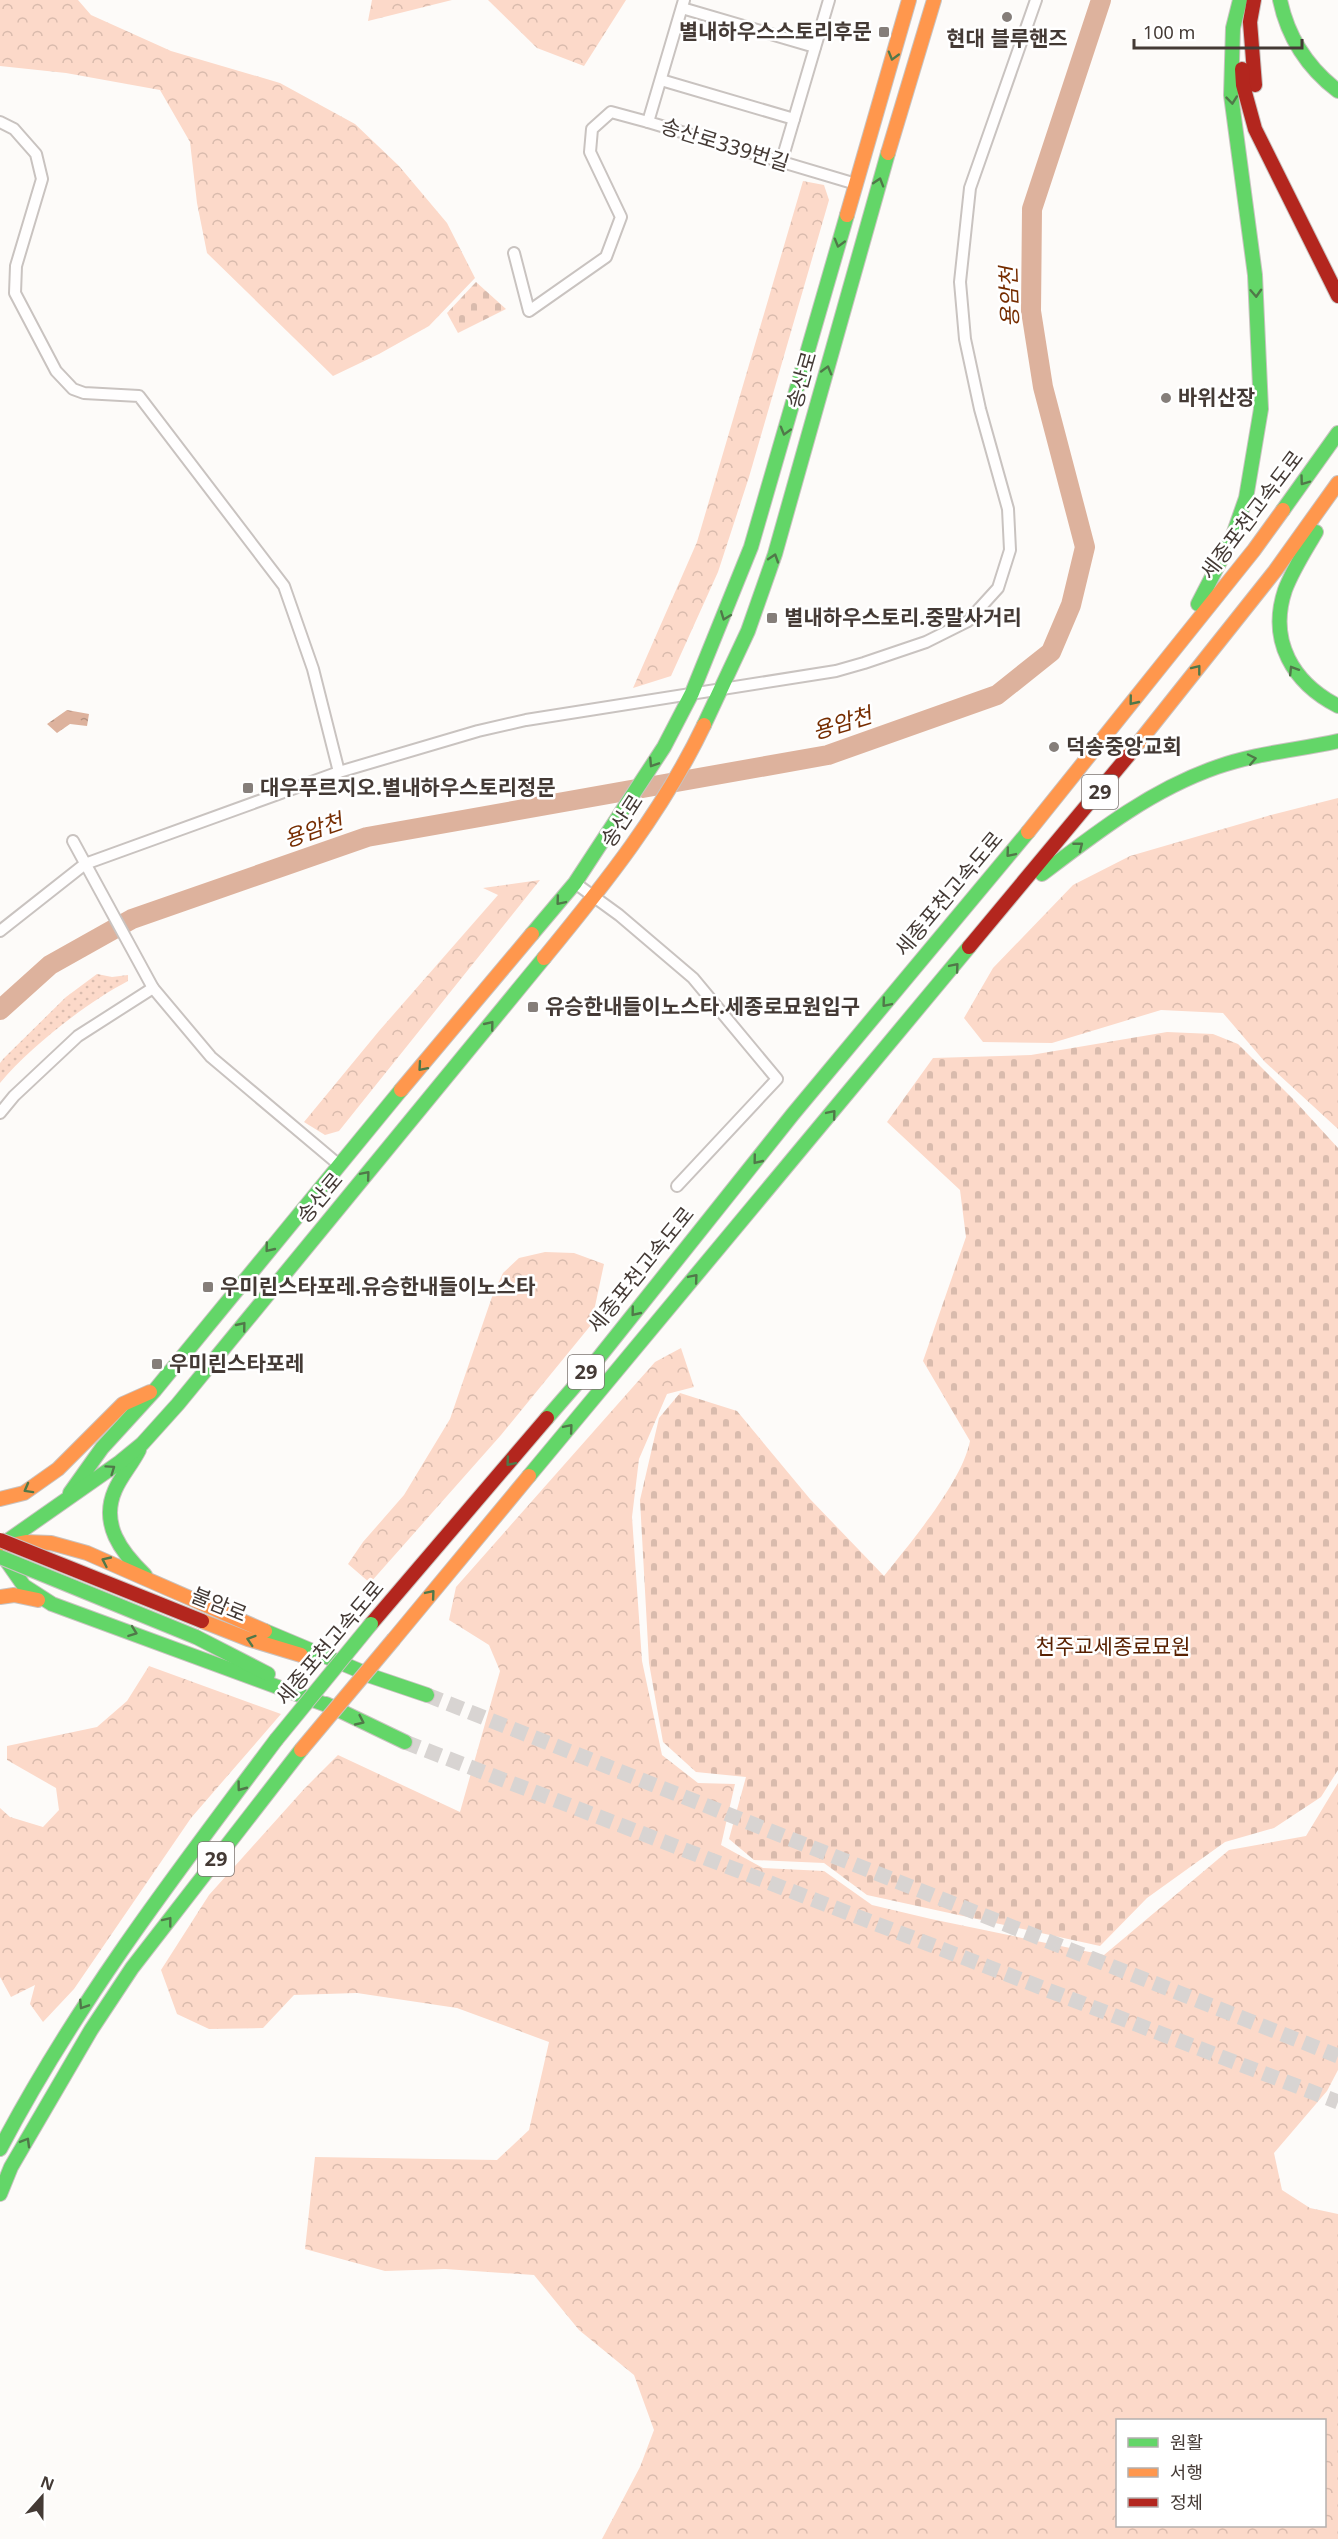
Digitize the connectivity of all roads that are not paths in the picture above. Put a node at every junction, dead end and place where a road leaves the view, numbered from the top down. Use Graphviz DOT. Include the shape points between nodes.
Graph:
graph roads {
  1 [pos="829,0"];
  2 [pos="909,0"];
  3 [pos="934,0"];
  4 [pos="1036,0"];
  5 [pos="1241,0"];
  6 [pos="1254,0"];
  7 [pos="1280,0"];
  8 [pos="683,4"];
  9 [pos="815,47"];
  10 [pos="660,80"];
  11 [pos="1338,91"];
  12 [pos="794,119"];
  13 [pos="0,122"];
  14 [pos="648,122"];
  15 [pos="781,163"];
  16 [pos="856,184"];
  17 [pos="514,253"];
  18 [pos="1338,270"];
  19 [pos="1338,297"];
  20 [pos="1338,433"];
  21 [pos="1338,483"];
  22 [pos="1152,677"];
  23 [pos="722,688"];
  24 [pos="692,693"];
  25 [pos="1338,706"];
  26 [pos="1338,741"];
  27 [pos="339,772"];
  28 [pos="73,841"];
  29 [pos="85,864"];
  30 [pos="575,884"];
  31 [pos="1016,894"];
  32 [pos="594,897"];
  33 [pos="0,930"];
  34 [pos="153,988"];
  35 [pos="0,1113"];
  36 [pos="338,1164"];
  37 [pos="677,1186"];
  38 [pos="155,1390"];
  39 [pos="142,1444"];
  40 [pos="0,1499"];
  41 [pos="62,1502"];
  42 [pos="0,1540"];
  43 [pos="0,1548"];
  44 [pos="0,1557"];
  45 [pos="156,1584"];
  46 [pos="0,1597"];
  47 [pos="45,1601"];
  48 [pos="372,1676"];
  49 [pos="427,1695"];
  50 [pos="332,1707"];
  51 [pos="405,1742"];
  52 [pos="0,2149"];
  53 [pos="0,2194"];
  1 -- 9 [label="street"];
  2 -- 16 [label="main road, 송산로, one-way"];
  23 -- 3 [label="main road, 송산로, one-way" via="748,631 775,554"];
  4 -- 23 [label="street" via="970,188 960,282 965,339 1008,509 1010,550 998,588 968,621 926,642 836,671"];
  5 -- 19 [label="main road" via="1243,86 1255,129"];
  5 -- 22 [label="main road, one-way" via="1233,28 1231,94 1255,275 1261,409 1246,498 1232,538 1209,586"];
  6 -- 18 [label="main road" via="1250,22 1254,78 1264,123"];
  7 -- 11 [label="main road" via="1282,14 1301,53 1323,81"];
  8 -- 9 [label="street"];
  8 -- 10 [label="street, 송산로339번길"];
  9 -- 12 [label="street"];
  10 -- 12 [label="street"];
  10 -- 14 [label="street, 송산로339번길"];
  12 -- 15 [label="street"];
  13 -- 27 [label="street" via="14,129 36,154 42,179 16,266 15,292 45,351 56,371 74,389 139,396 284,586 313,669"];
  14 -- 15 [label="street, 송산로339번길"];
  14 -- 17 [label="street" via="611,112 592,129 590,152 621,217 606,257 529,311"];
  15 -- 16 [label="street, 송산로339번길"];
  16 -- 24 [label="main road, 송산로, one-way" via="751,547"];
  20 -- 22 [label="main road, 세종포천고속도로 / 29, one-way" via="1254,550"];
  25 -- 21 [label="main road, one-way" via="1315,694 1295,674 1283,646 1280,617 1290,581"];
  31 -- 21 [label="main road, 29, one-way" via="1275,571"];
  22 -- 52 [label="main road, 세종포천고속도로 / 29, one-way, bridge" via="593,1365 276,1740 115,1956 51,2055"];
  23 -- 24 [label="street"];
  23 -- 32 [label="main road, 송산로" via="690,754 633,846"];
  24 -- 27 [label="street" via="516,722"];
  24 -- 30 [label="main road, 송산로, one-way" via="664,747"];
  31 -- 26 [label="main road, one-way" via="1108,824 1163,790 1218,766"];
  27 -- 29 [label="street"];
  28 -- 29 [label="street"];
  29 -- 33 [label="street"];
  29 -- 34 [label="street"];
  30 -- 32 [label="street"];
  30 -- 36 [label="main road, 송산로, one-way"];
  53 -- 31 [label="main road, 29, one-way, bridge" via="11,2167 91,2030 132,1968 301,1750"];
  32 -- 37 [label="street" via="693,978 777,1079"];
  39 -- 32 [label="main road, 송산로, one-way"];
  34 -- 35 [label="street" via="78,1036"];
  34 -- 36 [label="street" via="210,1057"];
  36 -- 38 [label="main road, 송산로, one-way"];
  38 -- 40 [label="main road, one-way" via="123,1404 58,1469 24,1493"];
  38 -- 41 [label="main road, 송산로" via="102,1448"];
  41 -- 39 [label="main road, 송산로, one-way"];
  39 -- 45 [label="main road" via="114,1491 109,1518 119,1549"];
  41 -- 43 [label="main road, 송산로"];
  48 -- 42 [label="main road, 불암로, one-way, bridge" via="248,1640"];
  45 -- 43 [label="main road, one-way" via="87,1553 51,1543 26,1542"];
  43 -- 47 [label="main road" via="25,1588"];
  44 -- 50 [label="main road, 불암로, bridge" via="196,1637"];
  45 -- 48 [label="main road"];
  46 -- 47 [label="main road" via="14,1595"];
  47 -- 50 [label="main road, one-way"];
  48 -- 49 [label="main road, 불암로"];
  50 -- 51 [label="main road, 불암로, one-way"];
}
